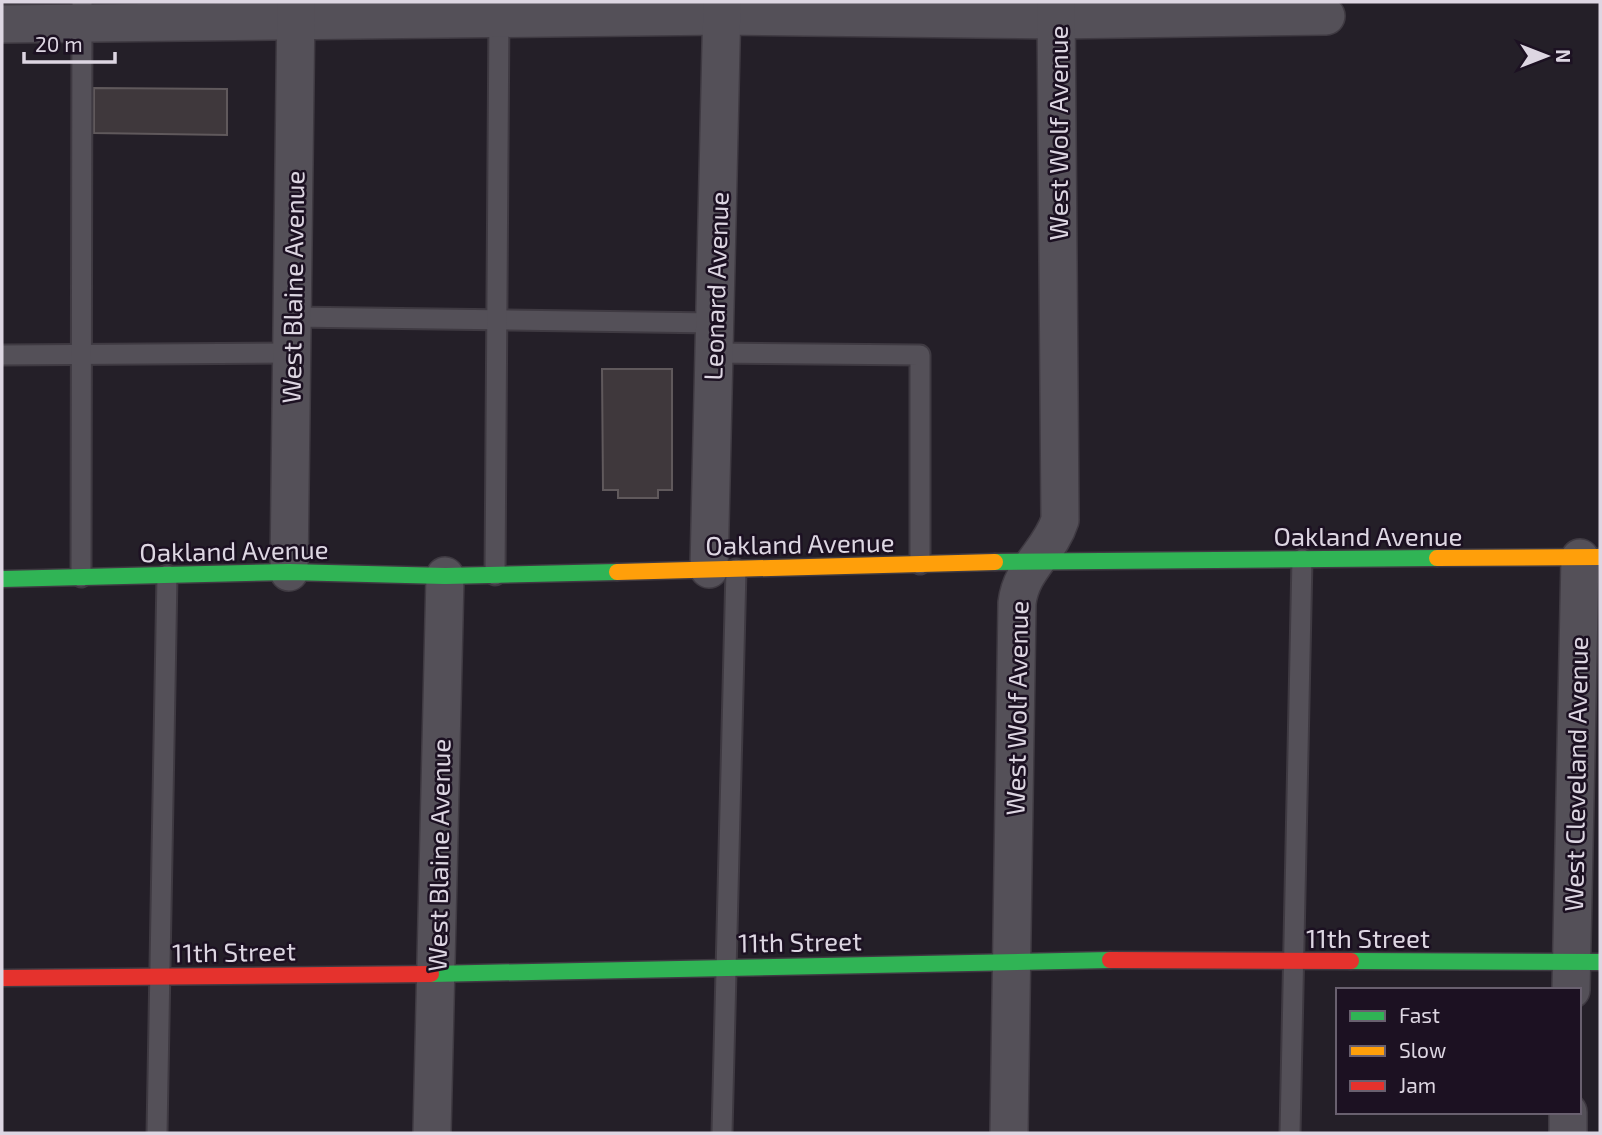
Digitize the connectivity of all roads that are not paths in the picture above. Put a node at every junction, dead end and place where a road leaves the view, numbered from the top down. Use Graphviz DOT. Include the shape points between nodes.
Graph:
graph roads {
  1 [pos="722,9"];
  2 [pos="499,10"];
  3 [pos="296,11"];
  4 [pos="1056,11"];
  5 [pos="82,12"];
  6 [pos="1326,16"];
  7 [pos="2,24"];
  8 [pos="292,317"];
  9 [pos="497,320"];
  10 [pos="713,338"];
  11 [pos="292,353"];
  12 [pos="80,354"];
  13 [pos="2,355"];
  14 [pos="1590,557"];
  15 [pos="1302,559"];
  16 [pos="1035,561"];
  17 [pos="920,564"];
  18 [pos="723,569"];
  19 [pos="289,572"];
  20 [pos="167,575"];
  21 [pos="495,575"];
  22 [pos="445,576"];
  23 [pos="81,577"];
  24 [pos="2,579"];
  25 [pos="1012,960"];
  26 [pos="1294,961"];
  27 [pos="725,967"];
  28 [pos="1581,971"];
  29 [pos="436,974"];
  30 [pos="161,976"];
  31 [pos="2,978"];
  32 [pos="1568,1114"];
  33 [pos="157,1133"];
  34 [pos="432,1133"];
  35 [pos="722,1133"];
  36 [pos="1009,1133"];
  37 [pos="1290,1133"];
  38 [pos="1568,1133"];
  1 -- 2 [label="street"];
  1 -- 4 [label="street"];
  1 -- 10 [label="street, Leonard Avenue"];
  2 -- 3 [label="street"];
  2 -- 9 [label="lane"];
  3 -- 5 [label="street"];
  3 -- 8 [label="street, West Blaine Avenue"];
  4 -- 6 [label="street"];
  4 -- 16 [label="street, West Wolf Avenue" via="1060,520 1054,539"];
  5 -- 7 [label="street"];
  5 -- 12 [label="lane"];
  8 -- 9 [label="lane"];
  8 -- 11 [label="street, West Blaine Avenue"];
  9 -- 10 [label="lane"];
  9 -- 21 [label="lane"];
  10 -- 17 [label="lane" via="920,355"];
  10 -- 18 [label="street, Leonard Avenue"];
  11 -- 12 [label="lane"];
  11 -- 19 [label="street, West Blaine Avenue"];
  12 -- 13 [label="lane"];
  12 -- 23 [label="lane"];
  14 -- 15 [label="street, Oakland Avenue"];
  14 -- 28 [label="street, West Cleveland Avenue"];
  15 -- 16 [label="street, Oakland Avenue"];
  15 -- 26 [label="lane"];
  16 -- 17 [label="street, Oakland Avenue"];
  16 -- 25 [label="street, West Wolf Avenue" via="1019,585 1017,603"];
  17 -- 18 [label="street, Oakland Avenue"];
  18 -- 21 [label="street, Oakland Avenue"];
  18 -- 27 [label="lane"];
  19 -- 20 [label="street, Oakland Avenue"];
  19 -- 22 [label="street, Oakland Avenue"];
  20 -- 23 [label="street, Oakland Avenue"];
  20 -- 30 [label="lane"];
  21 -- 22 [label="street, Oakland Avenue"];
  22 -- 29 [label="street, West Blaine Avenue"];
  23 -- 24 [label="street, Oakland Avenue"];
  25 -- 26 [label="street, 11th Street"];
  25 -- 27 [label="street, 11th Street"];
  25 -- 36 [label="street, West Wolf Avenue"];
  26 -- 28 [label="street, 11th Street"];
  26 -- 37 [label="lane"];
  27 -- 29 [label="street, 11th Street"];
  27 -- 35 [label="lane"];
  29 -- 30 [label="street, 11th Street"];
  29 -- 34 [label="street, West Blaine Avenue"];
  30 -- 31 [label="street, 11th Street"];
  30 -- 33 [label="lane"];
  32 -- 38 [label="street"];
}
